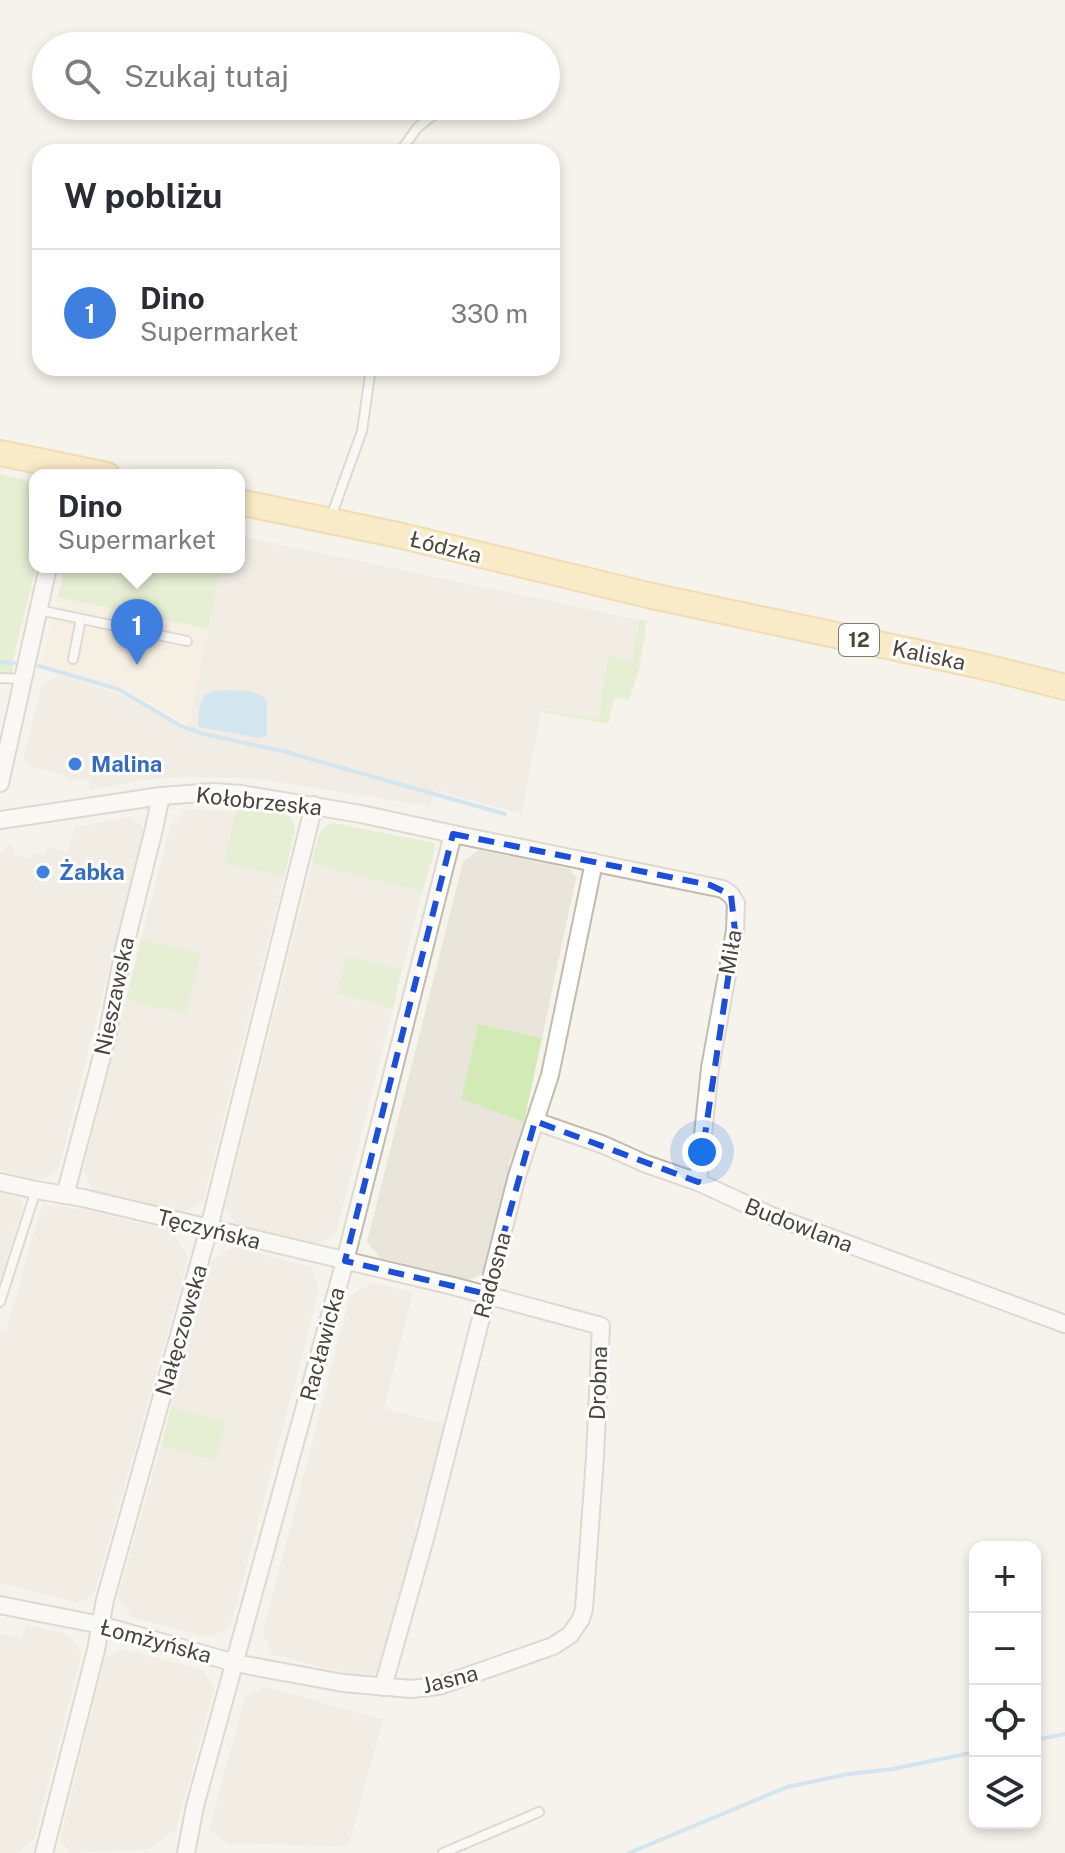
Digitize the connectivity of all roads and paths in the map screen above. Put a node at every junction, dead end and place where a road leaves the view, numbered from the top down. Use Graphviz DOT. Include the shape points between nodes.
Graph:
graph roads {
  1 [pos="427,120"];
  2 [pos="406,144"];
  3 [pos="370,376"];
  4 [pos="0,453"];
  5 [pos="61,469"];
  6 [pos="245,503"];
  7 [pos="330,521"];
  8 [pos="47,573"];
  9 [pos="652,596"];
  10 [pos="39,610"];
  11 [pos="81,619"];
  12 [pos="187,641"];
  13 [pos="73,659"];
  14 [pos="0,678"];
  15 [pos="23,679"];
  16 [pos="1065,687"];
  17 [pos="0,783"];
  18 [pos="161,796"];
  19 [pos="314,805"];
  20 [pos="0,820"];
  21 [pos="453,834"];
  22 [pos="516,846"];
  23 [pos="594,862"];
  24 [pos="535,1121"];
  25 [pos="0,1182"];
  26 [pos="698,1182"];
  27 [pos="36,1190"];
  28 [pos="65,1195"];
  29 [pos="209,1228"];
  30 [pos="345,1261"];
  31 [pos="418,1279"];
  32 [pos="487,1294"];
  33 [pos="0,1302"];
  34 [pos="1065,1324"];
  35 [pos="0,1605"];
  36 [pos="101,1625"];
  37 [pos="576,1628"];
  38 [pos="235,1663"];
  39 [pos="313,1678"];
  40 [pos="383,1687"];
  41 [pos="539,1812"];
  42 [pos="44,1853"];
  43 [pos="186,1853"];
  44 [pos="443,1853"];
  1 -- 2 [label="lane"];
  3 -- 7 [label="lane" via="362,431"];
  4 -- 5 [label="main road"];
  6 -- 7 [label="main road, Łódzka / 12"];
  7 -- 9 [label="main road, Łódzka / 12"];
  8 -- 10 [label="street"];
  9 -- 16 [label="main road, Kaliska / 12"];
  10 -- 11 [label="lane"];
  10 -- 15 [label="street"];
  11 -- 12 [label="lane"];
  11 -- 13 [label="lane"];
  14 -- 15 [label="lane"];
  15 -- 17 [label="street"];
  18 -- 19 [label="street, Kołobrzeska" via="214,792"];
  18 -- 20 [label="street, Kołobrzeska"];
  18 -- 28 [label="street, Nieszawska"];
  19 -- 21 [label="street, Kołobrzeska"];
  19 -- 29 [label="street, Nałęczowska"];
  21 -- 22 [label="street, Kołobrzeska"];
  21 -- 30 [label="street, Racławicka"];
  22 -- 23 [label="street, Miła"];
  23 -- 24 [label="street, Radosna" via="550,1075"];
  23 -- 26 [label="street, Miła" via="710,885 723,889 736,903"];
  24 -- 26 [label="street, Budowlana"];
  24 -- 32 [label="street, Radosna"];
  25 -- 27 [label="street, Tęczyńska"];
  26 -- 34 [label="street, Budowlana" via="772,1216"];
  27 -- 28 [label="street, Tęczyńska"];
  27 -- 33 [label="lane"];
  28 -- 29 [label="street, Tęczyńska"];
  29 -- 30 [label="street, Tęczyńska"];
  29 -- 36 [label="street, Nałęczowska"];
  30 -- 31 [label="street, Tęczyńska"];
  30 -- 38 [label="street, Racławicka"];
  31 -- 32 [label="street, Drobna"];
  32 -- 37 [label="street, Drobna" via="601,1326 586,1594"];
  32 -- 40 [label="street, Radosna"];
  35 -- 36 [label="street, Łomżyńska"];
  36 -- 38 [label="street, Łomżyńska"];
  36 -- 42 [label="street, Nałęczowska"];
  37 -- 40 [label="street, Jasna" via="553,1646 439,1686"];
  38 -- 39 [label="street, Łomżyńska"];
  38 -- 43 [label="street, Racławicka"];
  39 -- 40 [label="street, Jasna"];
  41 -- 44 [label="lane"];
}
